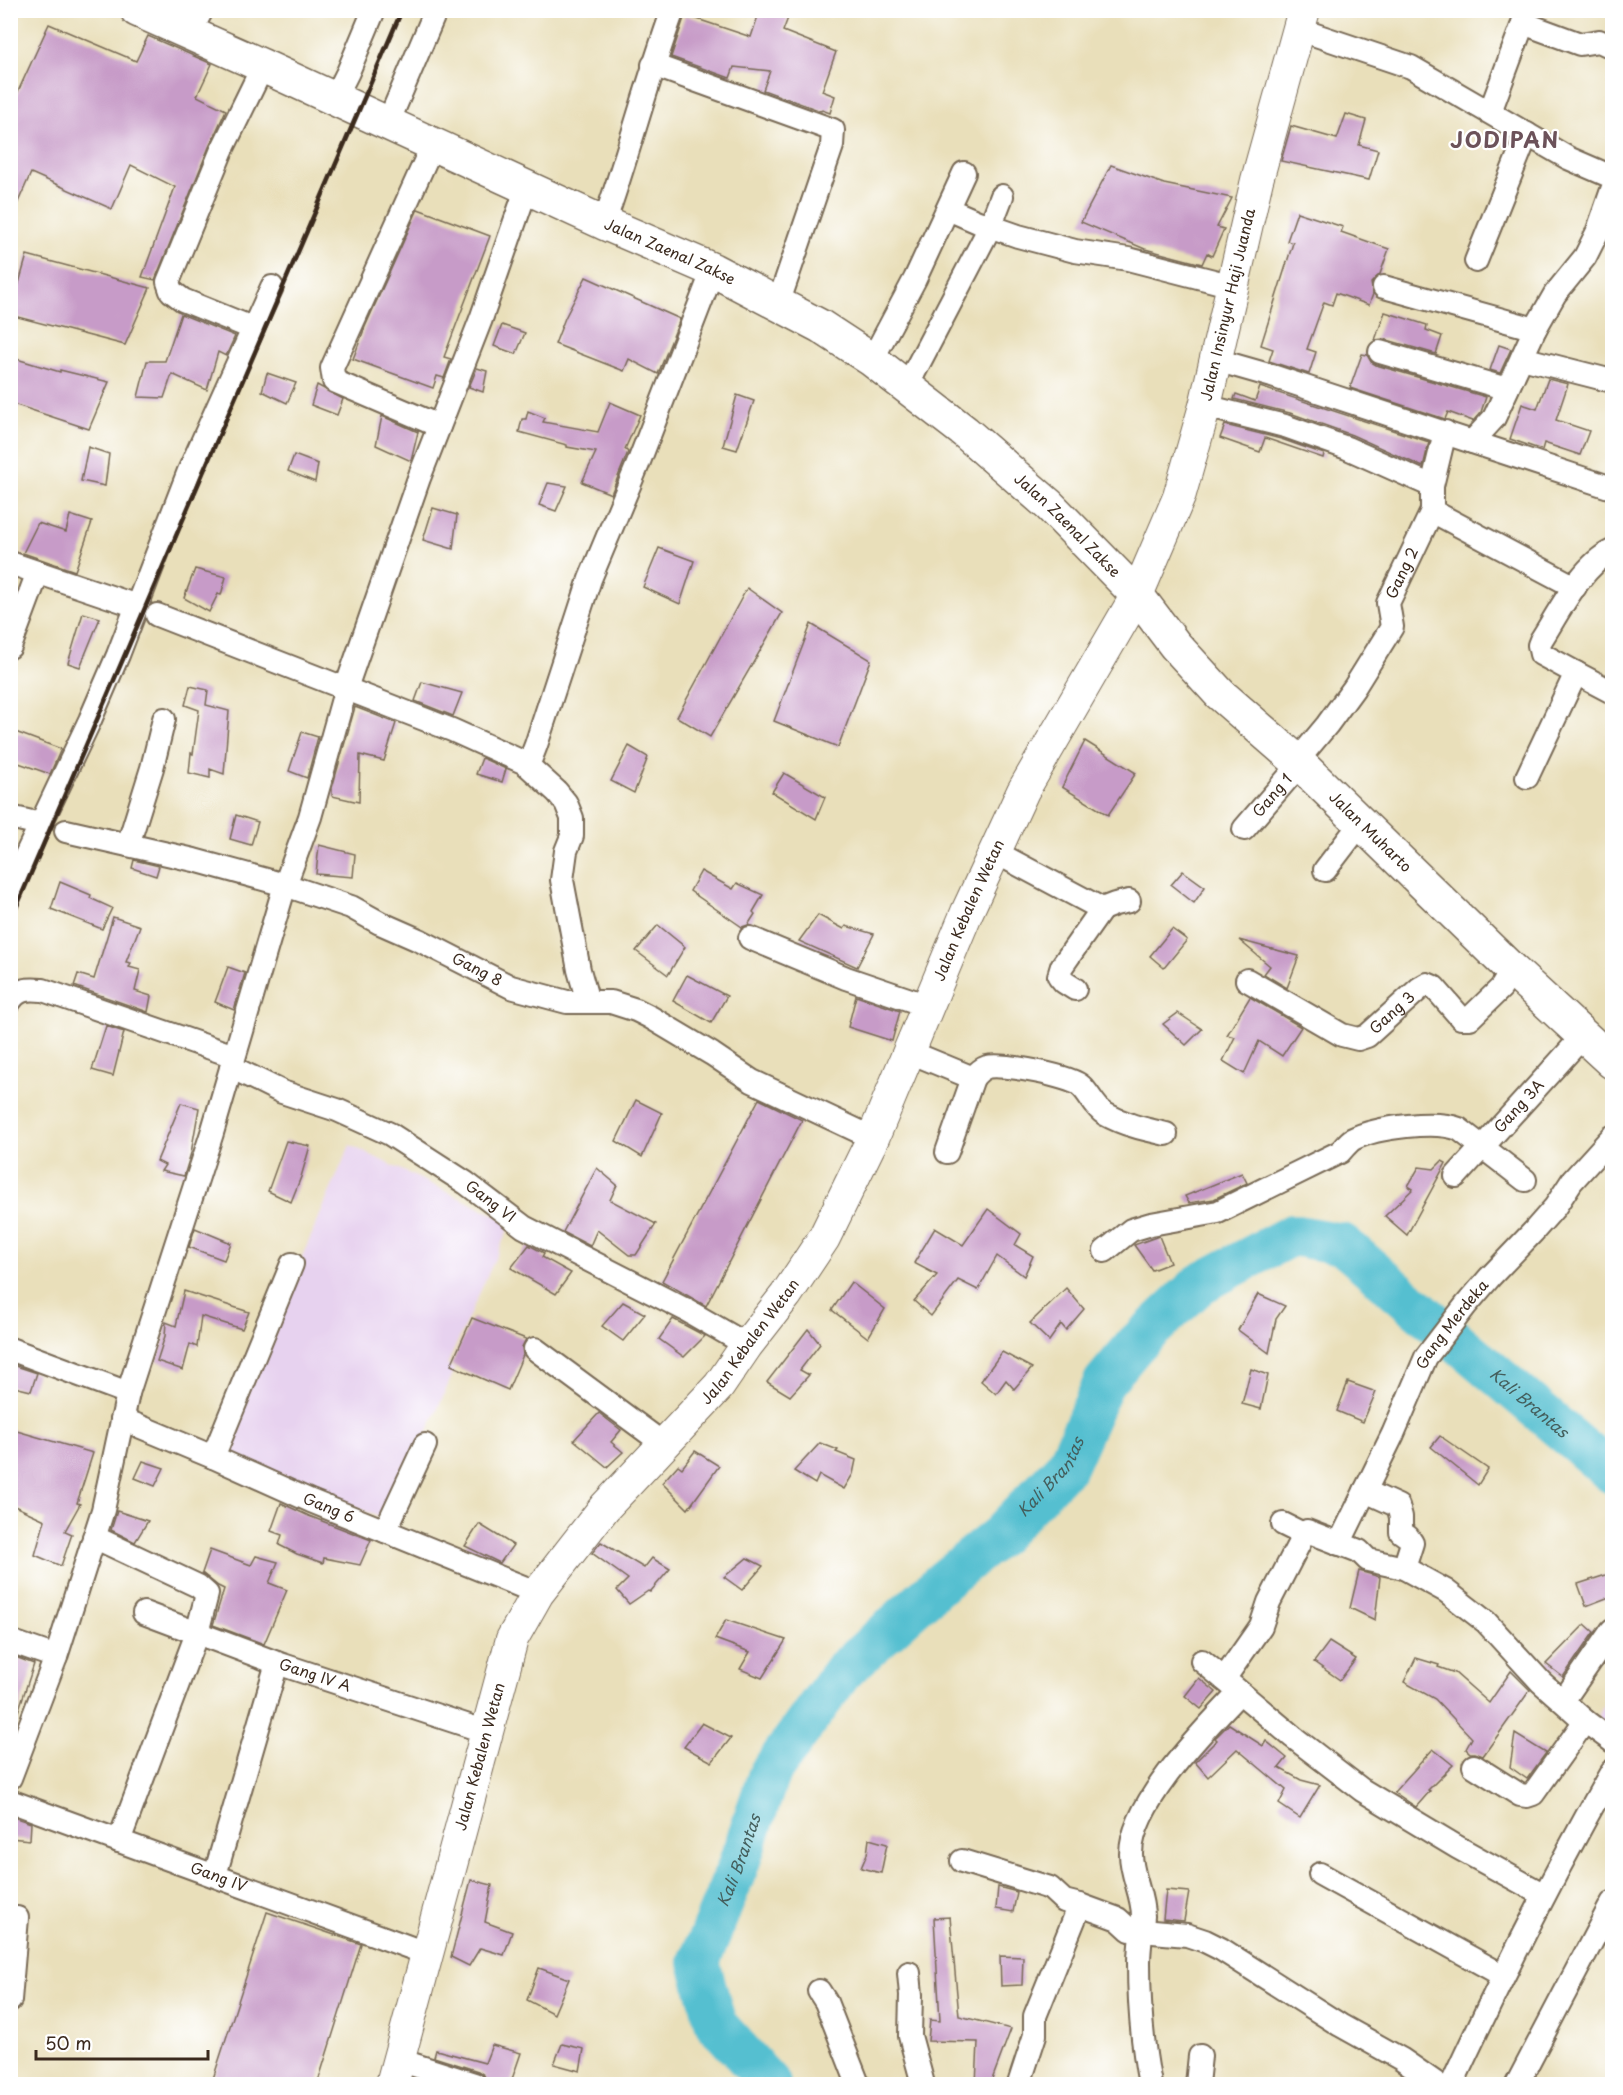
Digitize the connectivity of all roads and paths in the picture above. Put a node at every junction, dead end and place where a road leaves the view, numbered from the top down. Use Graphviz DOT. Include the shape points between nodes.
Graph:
graph roads {
  1 [pos="136,10"];
  2 [pos="374,10"];
  3 [pos="436,10"];
  4 [pos="673,10"];
  5 [pos="1525,17"];
  6 [pos="1301,20"];
  7 [pos="196,22"];
  8 [pos="1612,47"];
  9 [pos="653,65"];
  10 [pos="263,66"];
  11 [pos="334,100"];
  12 [pos="1490,112"];
  13 [pos="388,123"];
  14 [pos="1527,134"];
  15 [pos="433,144"];
  16 [pos="964,173"];
  17 [pos="1612,177"];
  18 [pos="527,187"];
  19 [pos="1612,190"];
  20 [pos="1002,196"];
  21 [pos="948,209"];
  22 [pos="604,223"];
  23 [pos="990,227"];
  24 [pos="1476,261"];
  25 [pos="713,270"];
  26 [pos="1233,286"];
  27 [pos="272,287"];
  28 [pos="1384,287"];
  29 [pos="778,304"];
  30 [pos="252,328"];
  31 [pos="1535,329"];
  32 [pos="1380,352"];
  33 [pos="1522,358"];
  34 [pos="873,360"];
  35 [pos="1216,360"];
  36 [pos="1612,381"];
  37 [pos="907,387"];
  38 [pos="1508,389"];
  39 [pos="1205,406"];
  40 [pos="439,426"];
  41 [pos="1445,432"];
  42 [pos="1472,442"];
  43 [pos="1432,486"];
  44 [pos="1612,488"];
  45 [pos="1432,511"];
  46 [pos="1611,554"];
  47 [pos="10,563"];
  48 [pos="38,572"];
  49 [pos="1575,587"];
  50 [pos="1137,595"];
  51 [pos="137,606"];
  52 [pos="158,615"];
  53 [pos="10,647"];
  54 [pos="1576,673"];
  55 [pos="346,688"];
  56 [pos="1612,692"];
  57 [pos="164,719"];
  58 [pos="1298,762"];
  59 [pos="525,763"];
  60 [pos="1527,777"];
  61 [pos="10,817"];
  62 [pos="1361,823"];
  63 [pos="40,824"];
  64 [pos="1244,829"];
  65 [pos="66,831"];
  66 [pos="128,845"];
  67 [pos="994,852"];
  68 [pos="1325,870"];
  69 [pos="285,885"];
  70 [pos="10,889"];
  71 [pos="1129,901"];
  72 [pos="1102,909"];
  73 [pos="750,938"];
  74 [pos="1512,970"];
  75 [pos="1247,980"];
  76 [pos="1075,989"];
  77 [pos="10,1001"];
  78 [pos="588,1002"];
  79 [pos="928,1006"];
  80 [pos="1584,1035"];
  81 [pos="910,1052"];
  82 [pos="1611,1059"];
  83 [pos="232,1061"];
  84 [pos="973,1078"];
  85 [pos="1166,1134"];
  86 [pos="1612,1137"];
  87 [pos="873,1138"];
  88 [pos="1482,1148"];
  89 [pos="947,1152"];
  90 [pos="1456,1176"];
  91 [pos="1525,1180"];
  92 [pos="1106,1251"];
  93 [pos="292,1264"];
  94 [pos="747,1345"];
  95 [pos="10,1349"];
  96 [pos="535,1349"];
  97 [pos="128,1393"];
  98 [pos="122,1419"];
  99 [pos="425,1445"];
  100 [pos="665,1445"];
  101 [pos="213,1457"];
  102 [pos="1365,1491"];
  103 [pos="1283,1524"];
  104 [pos="386,1531"];
  105 [pos="1303,1534"];
  106 [pos="94,1536"];
  107 [pos="1338,1544"];
  108 [pos="1404,1568"];
  109 [pos="538,1593"];
  110 [pos="144,1613"];
  111 [pos="1612,1630"];
  112 [pos="197,1633"];
  113 [pos="10,1641"];
  114 [pos="56,1657"];
  115 [pos="1202,1661"];
  116 [pos="277,1663"];
  117 [pos="1232,1686"];
  118 [pos="1563,1701"];
  119 [pos="1585,1720"];
  120 [pos="487,1732"];
  121 [pos="1612,1742"];
  122 [pos="1473,1766"];
  123 [pos="1612,1772"];
  124 [pos="10,1778"];
  125 [pos="10,1801"];
  126 [pos="119,1841"];
  127 [pos="962,1861"];
  128 [pos="1320,1874"];
  129 [pos="215,1875"];
  130 [pos="1544,1895"];
  131 [pos="1612,1903"];
  132 [pos="1080,1905"];
  133 [pos="17,1918"];
  134 [pos="1142,1931"];
  135 [pos="428,1954"];
  136 [pos="909,1973"];
  137 [pos="1503,1975"];
  138 [pos="819,1991"];
  139 [pos="10,2000"];
  140 [pos="1200,2056"];
  141 [pos="395,2072"];
  142 [pos="474,2085"];
  143 [pos="858,2085"];
  144 [pos="922,2085"];
  145 [pos="1019,2085"];
  146 [pos="1150,2085"];
  147 [pos="1197,2085"];
  148 [pos="1437,2085"];
  149 [pos="1452,2085"];
  150 [pos="1517,2085"];
  1 -- 7 [label="main road, Jalan Zaenal Zakse"];
  2 -- 11 [label="street"];
  3 -- 13 [label="street"];
  4 -- 9 [label="street"];
  5 -- 8 [label="street" via="1580,45 1599,41"];
  5 -- 12 [label="street"];
  6 -- 12 [label="street" via="1411,68"];
  6 -- 26 [label="main road, Jalan Insinyur Haji Juanda" via="1257,180"];
  7 -- 10 [label="main road, Jalan Zaenal Zakse"];
  9 -- 22 [label="street"];
  9 -- 29 [label="street" via="833,130 832,146"];
  10 -- 11 [label="main road, Jalan Zaenal Zakse"];
  10 -- 30 [label="street" via="168,282 171,291 183,300"];
  11 -- 13 [label="main road, Jalan Zaenal Zakse"];
  12 -- 14 [label="street"];
  13 -- 15 [label="main road, Jalan Zaenal Zakse"];
  14 -- 17 [label="street" via="1568,159"];
  14 -- 24 [label="street"];
  15 -- 18 [label="main road, Jalan Zaenal Zakse"];
  15 -- 40 [label="street" via="332,368 334,381"];
  16 -- 21 [label="street"];
  18 -- 22 [label="main road, Jalan Zaenal Zakse"];
  18 -- 40 [label="street"];
  19 -- 31 [label="street" via="1598,233 1585,257 1555,294"];
  20 -- 23 [label="street"];
  21 -- 23 [label="street"];
  21 -- 34 [label="street"];
  22 -- 25 [label="main road, Jalan Zaenal Zakse"];
  23 -- 26 [label="street" via="1075,251"];
  23 -- 37 [label="street"];
  25 -- 29 [label="main road, Jalan Zaenal Zakse"];
  25 -- 59 [label="street" via="590,579 536,745"];
  26 -- 35 [label="main road, Jalan Insinyur Haji Juanda"];
  27 -- 30 [label="street"];
  28 -- 31 [label="street"];
  29 -- 34 [label="main road, Jalan Zaenal Zakse"];
  30 -- 51 [label="street" via="189,471"];
  31 -- 33 [label="street"];
  32 -- 38 [label="street"];
  33 -- 36 [label="street"];
  33 -- 38 [label="street"];
  34 -- 37 [label="main road, Jalan Zaenal Zakse"];
  35 -- 39 [label="main road, Jalan Insinyur Haji Juanda"];
  35 -- 41 [label="street"];
  37 -- 50 [label="main road, Jalan Zaenal Zakse" via="1049,505"];
  38 -- 42 [label="street" via="1494,418"];
  39 -- 43 [label="street" via="1285,426 1347,448"];
  39 -- 50 [label="main road, Jalan Insinyur Haji Juanda" via="1179,497"];
  40 -- 55 [label="street"];
  41 -- 42 [label="street"];
  41 -- 43 [label="street, Gang 2"];
  42 -- 44 [label="street"];
  43 -- 45 [label="street, Gang 2"];
  45 -- 49 [label="street"];
  45 -- 58 [label="street, Gang 2" via="1388,603 1392,627 1354,688"];
  46 -- 49 [label="street" via="1591,567"];
  47 -- 48 [label="street"];
  48 -- 51 [label="street"];
  48 -- 53 [label="street"];
  49 -- 54 [label="street" via="1539,645 1541,654"];
  50 -- 58 [label="main road, Jalan Muharto" via="1174,645 1220,694"];
  50 -- 67 [label="main road, Jalan Kebalen Wetan" via="1023,791"];
  51 -- 63 [label="street" via="90,720"];
  52 -- 55 [label="street"];
  54 -- 56 [label="street"];
  54 -- 60 [label="street"];
  55 -- 59 [label="street"];
  55 -- 69 [label="street" via="310,816"];
  57 -- 66 [label="street"];
  58 -- 62 [label="main road, Jalan Muharto"];
  58 -- 64 [label="street, Gang 1"];
  59 -- 78 [label="street" via="561,798 572,818 562,880"];
  61 -- 63 [label="street"];
  62 -- 68 [label="street"];
  62 -- 74 [label="main road, Jalan Muharto"];
  63 -- 70 [label="street"];
  65 -- 66 [label="street, Gang 8"];
  66 -- 69 [label="street, Gang 8"];
  67 -- 72 [label="street"];
  67 -- 79 [label="main road, Jalan Kebalen Wetan"];
  69 -- 78 [label="street, Gang 8" via="351,907 511,987 567,1002"];
  69 -- 83 [label="street"];
  71 -- 72 [label="street"];
  72 -- 76 [label="street" via="1062,966 1059,976"];
  73 -- 79 [label="street" via="846,978"];
  74 -- 75 [label="street, Gang 3" via="1501,988 1470,1018 1461,1018 1427,984 1367,1036 1358,1039 1342,1035"];
  74 -- 80 [label="main road, Jalan Muharto"];
  77 -- 83 [label="street, Gang VI" via="21,990 43,990"];
  78 -- 87 [label="street, Gang 8" via="611,1002 650,1017 752,1081"];
  79 -- 81 [label="main road, Jalan Kebalen Wetan"];
  80 -- 82 [label="main road, Jalan Muharto"];
  80 -- 88 [label="street, Gang 3A"];
  81 -- 84 [label="street"];
  81 -- 87 [label="main road, Jalan Kebalen Wetan"];
  83 -- 94 [label="street, Gang VI" via="282,1092 337,1110 390,1134 466,1183 524,1227"];
  83 -- 97 [label="street"];
  84 -- 85 [label="street" via="993,1066 1063,1077 1081,1085 1102,1112 1126,1125"];
  84 -- 89 [label="street"];
  86 -- 102 [label="street, Gang Merdeka" via="1466,1305 1426,1358"];
  87 -- 94 [label="main road, Jalan Kebalen Wetan" via="824,1238 786,1296"];
  88 -- 90 [label="street, Gang 3A"];
  88 -- 91 [label="street"];
  88 -- 92 [label="street" via="1449,1125 1367,1134 1352,1140 1340,1152 1218,1212 1131,1230"];
  93 -- 101 [label="street"];
  94 -- 100 [label="main road, Jalan Kebalen Wetan" via="719,1386"];
  95 -- 97 [label="street"];
  96 -- 100 [label="street"];
  97 -- 98 [label="street"];
  98 -- 101 [label="street, Gang 6"];
  98 -- 106 [label="street"];
  99 -- 104 [label="street"];
  100 -- 109 [label="main road, Jalan Kebalen Wetan" via="605,1508"];
  101 -- 104 [label="street, Gang 6"];
  102 -- 107 [label="street, Gang Merdeka"];
  102 -- 108 [label="street" via="1398,1506 1401,1532 1412,1543"];
  103 -- 105 [label="street"];
  104 -- 109 [label="street, Gang 6"];
  105 -- 107 [label="street" via="1307,1531"];
  105 -- 117 [label="street"];
  106 -- 112 [label="street" via="204,1590 207,1598"];
  106 -- 114 [label="street"];
  107 -- 108 [label="street" via="1359,1551 1368,1560"];
  108 -- 118 [label="street" via="1471,1609"];
  109 -- 120 [label="main road, Jalan Kebalen Wetan" via="512,1639"];
  110 -- 112 [label="street, Gang IV A"];
  111 -- 118 [label="street"];
  112 -- 116 [label="street, Gang IV A"];
  112 -- 126 [label="street"];
  113 -- 114 [label="street"];
  114 -- 124 [label="street"];
  115 -- 117 [label="street"];
  116 -- 120 [label="street, Gang IV A"];
  116 -- 129 [label="street"];
  117 -- 130 [label="street" via="1362,1790"];
  117 -- 134 [label="street" via="1155,1792 1134,1835 1131,1853 1143,1910"];
  118 -- 119 [label="street"];
  119 -- 121 [label="street"];
  119 -- 122 [label="street" via="1533,1794 1520,1795"];
  120 -- 135 [label="main road, Jalan Kebalen Wetan"];
  123 -- 130 [label="street"];
  125 -- 126 [label="street, Gang IV"];
  126 -- 129 [label="street, Gang IV"];
  127 -- 132 [label="street" via="1050,1888 1064,1901"];
  128 -- 137 [label="street"];
  129 -- 135 [label="street, Gang IV"];
  130 -- 137 [label="street"];
  131 -- 150 [label="street"];
  132 -- 134 [label="street" via="1118,1919 1130,1930"];
  132 -- 145 [label="street" via="1035,2016 1035,2035"];
  133 -- 139 [label="street"];
  134 -- 146 [label="street" via="1142,2037"];
  134 -- 148 [label="street" via="1187,1935 1221,1949"];
  135 -- 141 [label="main road, Jalan Kebalen Wetan"];
  136 -- 144 [label="street" via="910,2036"];
  137 -- 149 [label="street"];
  138 -- 143 [label="street"];
  140 -- 147 [label="street"];
  141 -- 142 [label="street"];
}
